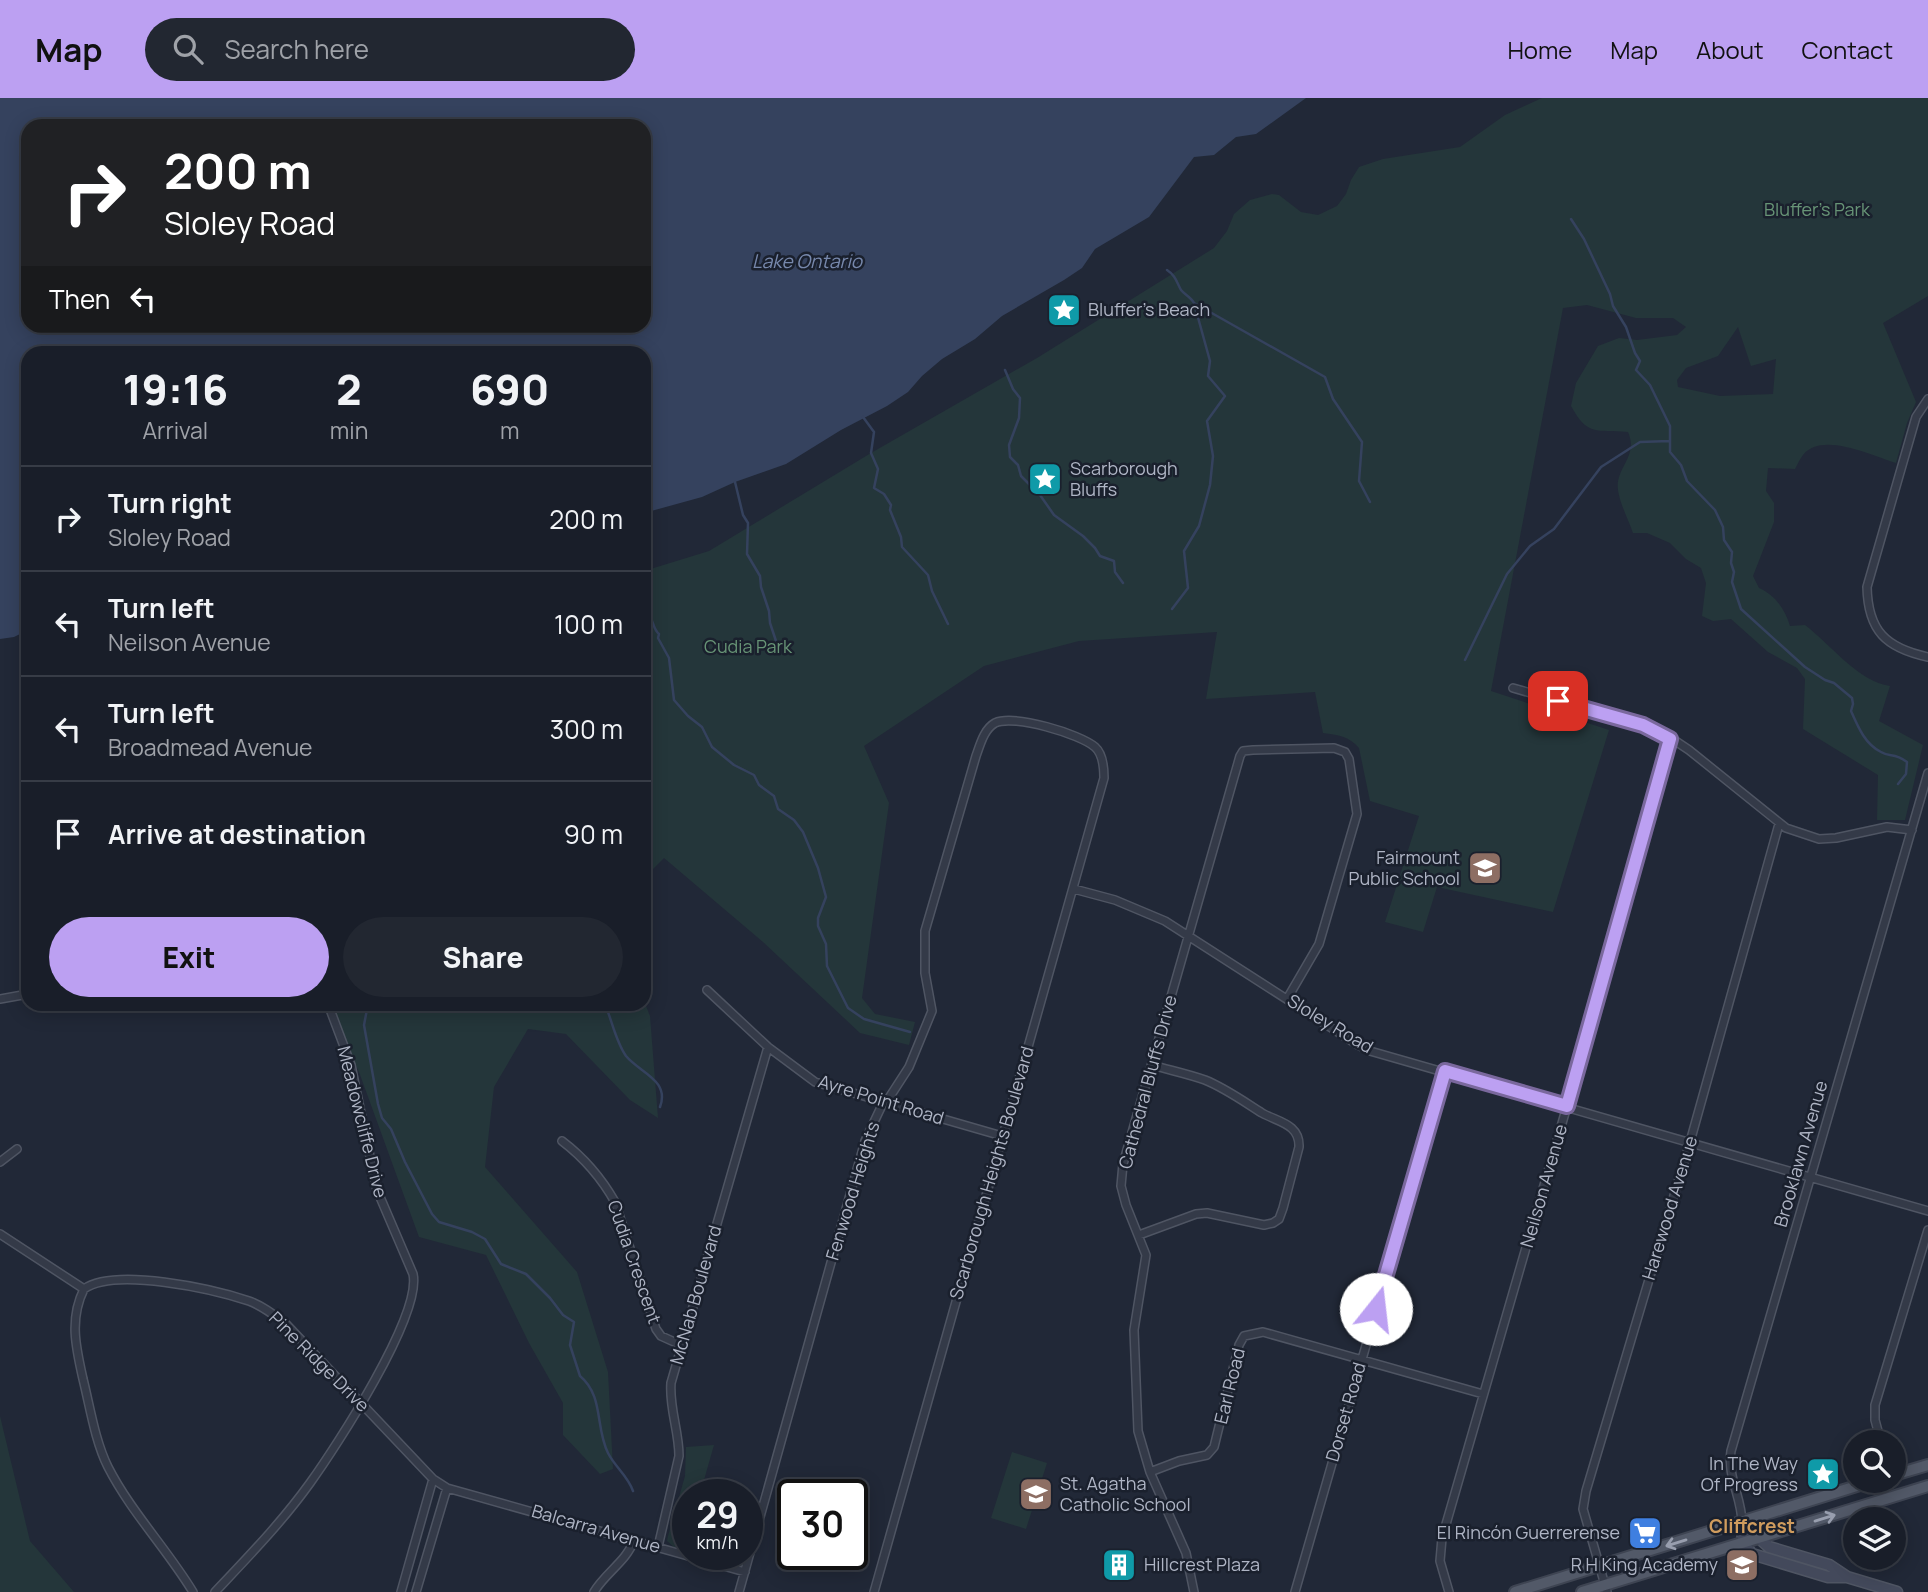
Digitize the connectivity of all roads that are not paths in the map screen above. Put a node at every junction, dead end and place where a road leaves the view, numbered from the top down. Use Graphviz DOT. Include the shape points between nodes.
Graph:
graph roads {
  1 [pos="1928,399"];
  2 [pos="1928,657"];
  3 [pos="1513,688"];
  4 [pos="995,723"];
  5 [pos="1670,739"];
  6 [pos="1928,773"];
  7 [pos="1926,783"];
  8 [pos="1779,824"];
  9 [pos="1912,830"];
  10 [pos="1074,889"];
  11 [pos="1189,935"];
  12 [pos="707,990"];
  13 [pos="21,994"];
  14 [pos="0,999"];
  15 [pos="1287,999"];
  16 [pos="331,1011"];
  17 [pos="768,1047"];
  18 [pos="1152,1065"];
  19 [pos="1445,1071"];
  20 [pos="883,1103"];
  21 [pos="1567,1106"];
  22 [pos="1002,1136"];
  23 [pos="562,1141"];
  24 [pos="1690,1142"];
  25 [pos="17,1149"];
  26 [pos="0,1162"];
  27 [pos="1811,1177"];
  28 [pos="1928,1211"];
  29 [pos="1928,1230"];
  30 [pos="0,1234"];
  31 [pos="1139,1234"];
  32 [pos="83,1289"];
  33 [pos="681,1345"];
  34 [pos="1362,1360"];
  35 [pos="1483,1394"];
  36 [pos="361,1403"];
  37 [pos="1878,1430"];
  38 [pos="1928,1465"];
  39 [pos="1906,1471"];
  40 [pos="1150,1472"];
  41 [pos="433,1479"];
  42 [pos="1928,1486"];
  43 [pos="447,1488"];
  44 [pos="1843,1491"];
  45 [pos="1742,1523"];
  46 [pos="1759,1538"];
  47 [pos="634,1541"];
  48 [pos="1743,1543"];
  49 [pos="658,1547"];
  50 [pos="1599,1566"];
  51 [pos="745,1572"];
  52 [pos="1847,1577"];
  53 [pos="1606,1588"];
  54 [pos="193,1592"];
  55 [pos="215,1592"];
  56 [pos="401,1592"];
  57 [pos="416,1592"];
  58 [pos="594,1592"];
  59 [pos="739,1592"];
  60 [pos="874,1592"];
  61 [pos="1194,1592"];
  62 [pos="1295,1592"];
  63 [pos="1449,1592"];
  64 [pos="1515,1592"];
  65 [pos="1582,1592"];
  66 [pos="1897,1592"];
  1 -- 2 [label="street" via="1916,417 1867,587 1874,627 1902,650"];
  3 -- 5 [label="street" via="1643,725"];
  4 -- 10 [label="street, Scarborough Heights Boulevard" via="1028,722 1092,745 1100,753 1104,778"];
  4 -- 20 [label="street, Fenwood Heights" via="985,733 976,756 925,931 925,973 932,1011 909,1067"];
  5 -- 8 [label="street"];
  5 -- 21 [label="street, Neilson Avenue"];
  6 -- 7 [label="street, Brooklawn Avenue"];
  7 -- 9 [label="street, Brooklawn Avenue"];
  8 -- 9 [label="street" via="1819,839 1887,827"];
  8 -- 24 [label="street, Harewood Avenue"];
  9 -- 27 [label="street, Brooklawn Avenue"];
  10 -- 11 [label="street, Sloley Road" via="1143,910"];
  10 -- 22 [label="street, Scarborough Heights Boulevard"];
  11 -- 15 [label="street, Sloley Road"];
  11 -- 15 [label="street, Cathedral Bluffs Drive" via="1243,751 1334,748 1345,752 1357,814 1319,944"];
  11 -- 18 [label="street, Cathedral Bluffs Drive"];
  12 -- 17 [label="street, Ayre Point Road"];
  13 -- 14 [label="street"];
  15 -- 19 [label="street, Sloley Road" via="1363,1047"];
  16 -- 36 [label="street, Meadowcliffe Drive" via="351,1065 377,1190 414,1280 407,1318"];
  17 -- 20 [label="street, Ayre Point Road" via="815,1082"];
  17 -- 33 [label="street, McNab Boulevard"];
  18 -- 31 [label="street, Cathedral Bluffs Drive" via="1123,1164 1121,1186"];
  18 -- 31 [label="street" via="1205,1080 1293,1128 1299,1139 1283,1208 1273,1223 1207,1213"];
  19 -- 21 [label="street, Sloley Road"];
  19 -- 34 [label="street, Dorset Road"];
  20 -- 22 [label="street, Ayre Point Road"];
  20 -- 51 [label="street, Fenwood Heights" via="865,1141"];
  21 -- 24 [label="street, Sloley Road"];
  21 -- 35 [label="street, Neilson Avenue"];
  22 -- 60 [label="street, Scarborough Heights Boulevard"];
  23 -- 33 [label="street, Cudia Crescent" via="607,1188 656,1329"];
  24 -- 27 [label="street, Sloley Road"];
  24 -- 50 [label="street, Harewood Avenue" via="1586,1491 1583,1509"];
  25 -- 26 [label="street"];
  27 -- 28 [label="street, Sloley Road"];
  27 -- 45 [label="street, Brooklawn Avenue" via="1731,1451 1731,1477"];
  29 -- 37 [label="street" via="1875,1405"];
  30 -- 32 [label="street"];
  31 -- 40 [label="street, Cathedral Bluffs Drive" via="1146,1255 1134,1331 1136,1412"];
  32 -- 36 [label="street, Pine Ridge Drive" via="102,1280 124,1279 184,1286 248,1301 286,1324"];
  32 -- 54 [label="street" via="76,1313 75,1346 99,1444 135,1512"];
  33 -- 49 [label="street, McNab Boulevard" via="670,1398 679,1456"];
  34 -- 35 [label="street, Earl Road"];
  34 -- 40 [label="street, Earl Road" via="1263,1332 1244,1336 1214,1447 1207,1455"];
  34 -- 62 [label="street, Dorset Road"];
  35 -- 63 [label="street, Neilson Avenue" via="1439,1553"];
  36 -- 41 [label="street, Pine Ridge Drive"];
  36 -- 55 [label="street, Meadowcliffe Drive" via="310,1483"];
  38 -- 39 [label="main road"];
  40 -- 61 [label="street, Cathedral Bluffs Drive" via="1186,1552"];
  41 -- 43 [label="street, Pine Ridge Drive"];
  41 -- 56 [label="street"];
  46 -- 42 [label="main road, one-way"];
  43 -- 47 [label="street, Balcarra Avenue"];
  43 -- 57 [label="street"];
  44 -- 45 [label="main road"];
  45 -- 46 [label="main road"];
  45 -- 48 [label="main road"];
  45 -- 50 [label="main road, one-way"];
  46 -- 48 [label="main road"];
  46 -- 52 [label="main road" via="1769,1547 1829,1565"];
  47 -- 49 [label="street, Balcarra Avenue"];
  47 -- 58 [label="street"];
  48 -- 52 [label="main road" via="1752,1553 1828,1577"];
  48 -- 53 [label="main road"];
  49 -- 51 [label="street, Balcarra Avenue"];
  50 -- 53 [label="street, Harewood Avenue"];
  50 -- 64 [label="main road"];
  51 -- 59 [label="street, Fenwood Heights"];
  52 -- 66 [label="main road"];
  53 -- 65 [label="main road"];
}
